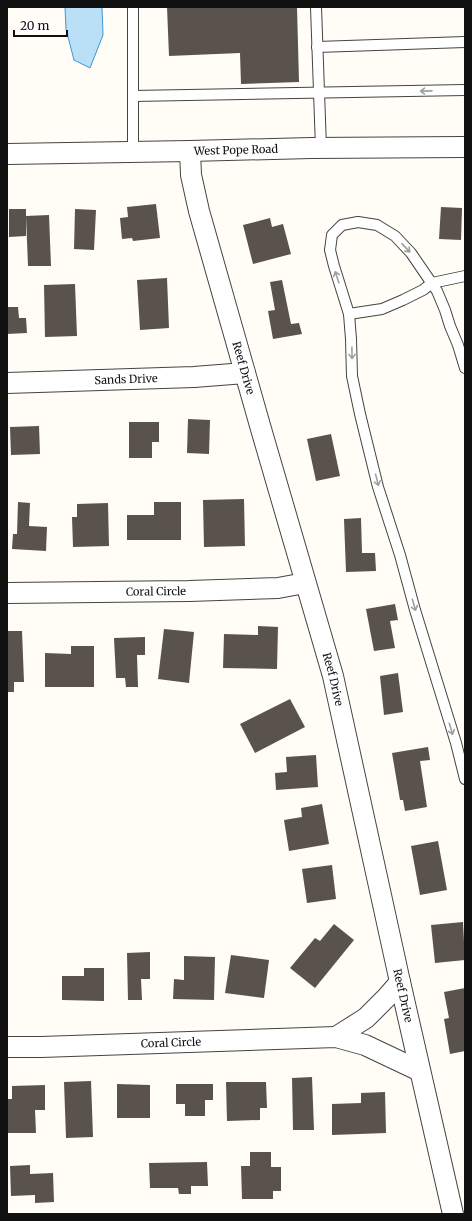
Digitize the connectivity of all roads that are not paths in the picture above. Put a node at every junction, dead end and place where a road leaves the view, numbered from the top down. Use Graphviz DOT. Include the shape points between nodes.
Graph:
graph roads {
  1 [pos="133,7"];
  2 [pos="316,7"];
  3 [pos="465,42"];
  4 [pos="317,47"];
  5 [pos="465,90"];
  6 [pos="319,93"];
  7 [pos="133,96"];
  8 [pos="465,147"];
  9 [pos="321,148"];
  10 [pos="190,151"];
  11 [pos="133,152"];
  12 [pos="7,154"];
  13 [pos="465,276"];
  14 [pos="432,283"];
  15 [pos="349,314"];
  16 [pos="465,368"];
  17 [pos="245,373"];
  18 [pos="7,383"];
  19 [pos="306,584"];
  20 [pos="7,593"];
  21 [pos="465,780"];
  22 [pos="400,982"];
  23 [pos="336,1037"];
  24 [pos="7,1047"];
  25 [pos="420,1072"];
  26 [pos="453,1214"];
  1 -- 7 [label="lane"];
  2 -- 4 [label="lane"];
  3 -- 4 [label="lane"];
  4 -- 6 [label="lane"];
  5 -- 6 [label="lane, one-way"];
  6 -- 7 [label="lane"];
  6 -- 9 [label="lane"];
  7 -- 11 [label="lane"];
  8 -- 9 [label="street, West Pope Road"];
  9 -- 10 [label="street, West Pope Road"];
  10 -- 11 [label="street, West Pope Road"];
  10 -- 17 [label="street, Reef Drive" via="191,175 199,211"];
  11 -- 12 [label="street, West Pope Road"];
  13 -- 14 [label="lane"];
  14 -- 15 [label="lane" via="423,290 382,309"];
  15 -- 14 [label="lane, one-way" via="330,250 332,236 342,225 358,222 377,225 405,247"];
  14 -- 16 [label="lane" via="445,310"];
  15 -- 21 [label="lane, one-way" via="352,376 378,487"];
  17 -- 18 [label="street, Sands Drive"];
  17 -- 19 [label="street, Reef Drive"];
  19 -- 20 [label="street, Coral Circle" via="278,588 189,591"];
  19 -- 22 [label="street, Reef Drive" via="333,676"];
  22 -- 23 [label="street" via="366,1018"];
  22 -- 25 [label="street, Reef Drive"];
  23 -- 24 [label="street, Coral Circle"];
  23 -- 25 [label="street, Coral Circle" via="365,1044"];
  25 -- 26 [label="street, Reef Drive"];
}
